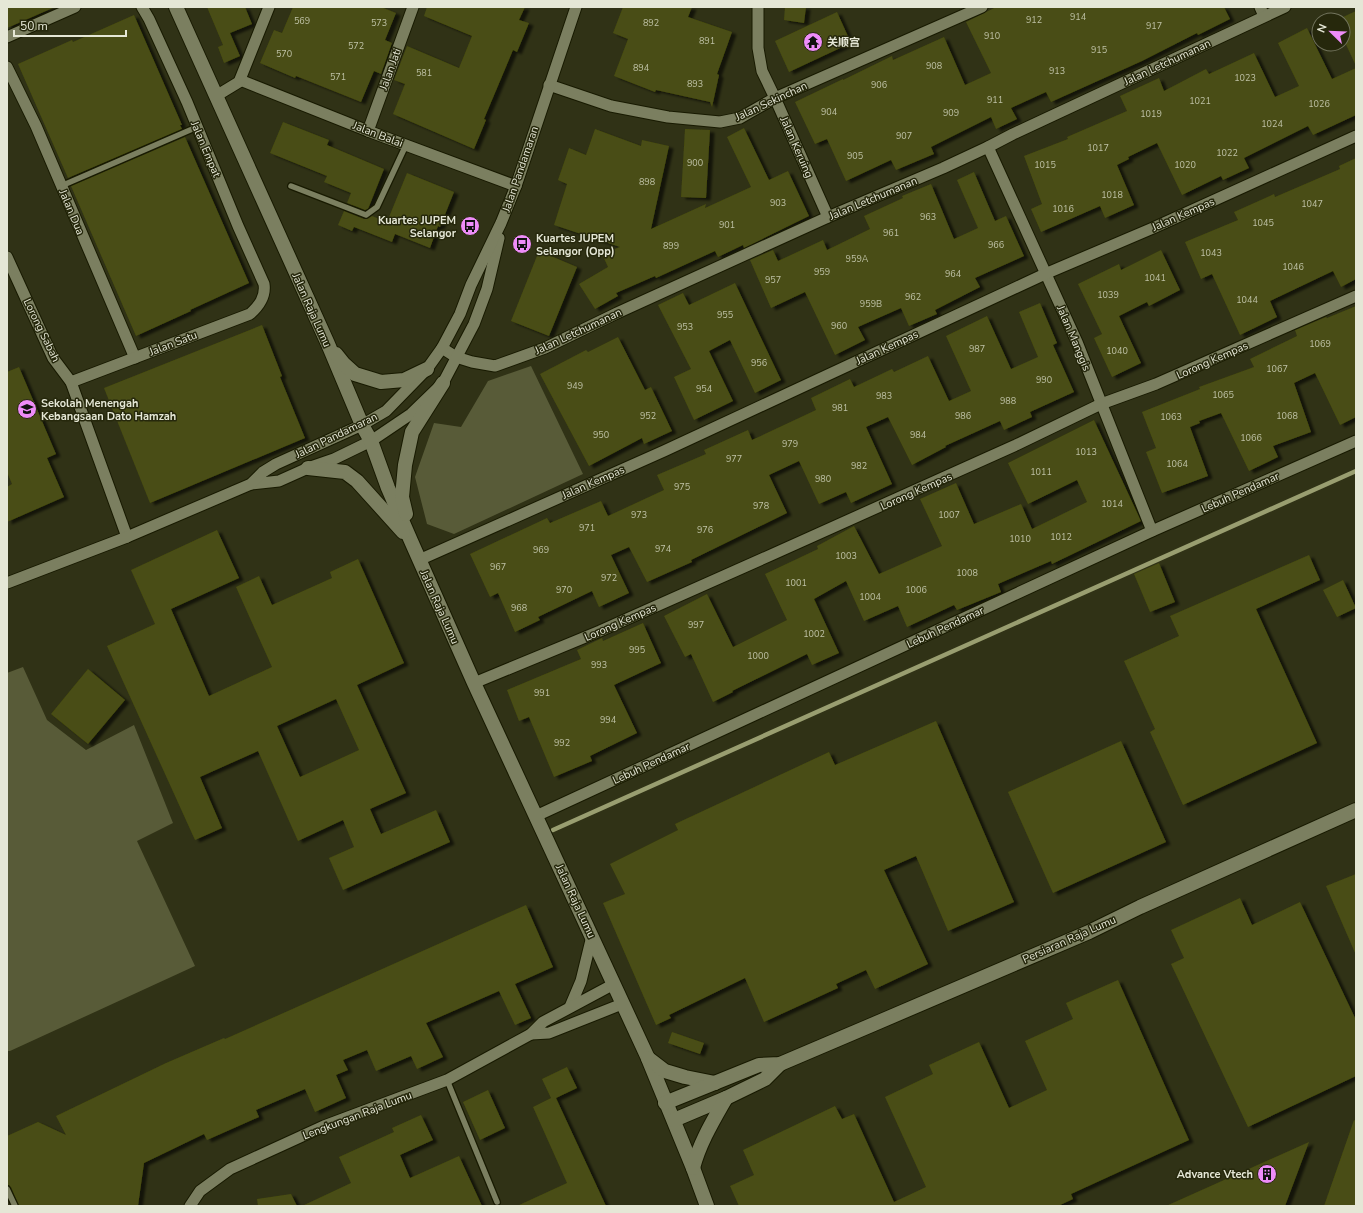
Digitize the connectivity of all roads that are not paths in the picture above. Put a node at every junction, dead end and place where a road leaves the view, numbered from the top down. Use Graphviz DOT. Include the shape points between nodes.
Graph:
graph roads {
  1 [pos="75,7"];
  2 [pos="142,7"];
  3 [pos="176,7"];
  4 [pos="269,7"];
  5 [pos="413,7"];
  6 [pos="576,7"];
  7 [pos="758,7"];
  8 [pos="982,7"];
  9 [pos="1285,7"];
  10 [pos="958,12"];
  11 [pos="1262,12"];
  12 [pos="7,37"];
  13 [pos="7,67"];
  14 [pos="240,80"];
  15 [pos="549,85"];
  16 [pos="216,96"];
  17 [pos="775,98"];
  18 [pos="197,127"];
  19 [pos="368,131"];
  20 [pos="1356,136"];
  21 [pos="406,145"];
  22 [pos="988,147"];
  23 [pos="61,186"];
  24 [pos="291,186"];
  25 [pos="516,186"];
  26 [pos="828,217"];
  27 [pos="501,223"];
  28 [pos="7,257"];
  29 [pos="1045,274"];
  30 [pos="265,292"];
  31 [pos="1356,296"];
  32 [pos="328,344"];
  33 [pos="442,348"];
  34 [pos="456,357"];
  35 [pos="135,358"];
  36 [pos="427,368"];
  37 [pos="70,382"];
  38 [pos="443,383"];
  39 [pos="1101,404"];
  40 [pos="362,425"];
  41 [pos="1356,441"];
  42 [pos="371,442"];
  43 [pos="308,468"];
  44 [pos="251,484"];
  45 [pos="1152,531"];
  46 [pos="127,537"];
  47 [pos="411,541"];
  48 [pos="419,560"];
  49 [pos="7,583"];
  50 [pos="474,683"];
  51 [pos="1356,810"];
  52 [pos="536,816"];
  53 [pos="592,936"];
  54 [pos="614,984"];
  55 [pos="622,1004"];
  56 [pos="570,1007"];
  57 [pos="531,1034"];
  58 [pos="647,1056"];
  59 [pos="780,1064"];
  60 [pos="447,1080"];
  61 [pos="715,1083"];
  62 [pos="726,1098"];
  63 [pos="665,1103"];
  64 [pos="674,1120"];
  65 [pos="693,1168"];
  66 [pos="7,1189"];
  67 [pos="497,1202"];
  68 [pos="15,1206"];
  69 [pos="190,1206"];
  70 [pos="707,1206"];
  1 -- 12 [label="street"];
  2 -- 18 [label="street, Jalan Empat"];
  3 -- 16 [label="street, Jalan Raja Lumu"];
  4 -- 14 [label="street"];
  5 -- 19 [label="street, Jalan Jati"];
  6 -- 15 [label="street, Jalan Pandamaran"];
  7 -- 17 [label="street, Jalan Keruing" via="758,48 762,71"];
  8 -- 10 [label="street, Jalan Sekinchan"];
  9 -- 11 [label="street, Jalan Letchumanan"];
  10 -- 17 [label="street, Jalan Sekinchan"];
  11 -- 22 [label="street, Jalan Letchumanan"];
  13 -- 23 [label="street, Jalan Dua" via="36,126"];
  14 -- 16 [label="street"];
  14 -- 19 [label="street, Jalan Balai"];
  15 -- 17 [label="street, Jalan Sekinchan" via="611,106 668,117 714,122 740,118"];
  15 -- 25 [label="street, Jalan Pandamaran"];
  16 -- 32 [label="street, Jalan Raja Lumu"];
  17 -- 26 [label="street, Jalan Keruing"];
  18 -- 23 [label="lane"];
  18 -- 30 [label="street, Jalan Empat" via="264,284"];
  19 -- 21 [label="street, Jalan Balai"];
  20 -- 29 [label="street, Jalan Kempas"];
  21 -- 24 [label="lane" via="377,208 366,215"];
  21 -- 25 [label="street, Jalan Balai"];
  22 -- 26 [label="street, Jalan Letchumanan"];
  22 -- 29 [label="street, Jalan Manggis"];
  23 -- 35 [label="street, Jalan Dua"];
  25 -- 27 [label="street, Jalan Pandamaran"];
  26 -- 34 [label="street, Jalan Letchumanan" via="538,350 495,366"];
  27 -- 33 [label="street, Jalan Pandamaran" via="452,332"];
  27 -- 34 [label="street" via="487,289 474,324"];
  28 -- 37 [label="street, Lorong Sabah" via="53,358"];
  29 -- 39 [label="street, Jalan Manggis" via="1077,342"];
  29 -- 48 [label="street, Jalan Kempas" via="664,451"];
  30 -- 35 [label="street, Jalan Satu" via="259,306 250,314"];
  31 -- 39 [label="street, Lorong Kempas" via="1156,384"];
  32 -- 36 [label="street" via="355,374 370,380 404,380"];
  32 -- 40 [label="street, Jalan Raja Lumu"];
  33 -- 34 [label="street, Jalan Letchumanan"];
  33 -- 36 [label="street, Jalan Pandamaran"];
  34 -- 38 [label="street"];
  35 -- 37 [label="street, Jalan Satu"];
  36 -- 40 [label="street, Jalan Pandamaran" via="386,411"];
  37 -- 46 [label="street, Lorong Sabah"];
  38 -- 42 [label="street" via="411,414"];
  38 -- 47 [label="street" via="412,432 408,446 402,497"];
  39 -- 45 [label="street, Jalan Manggis"];
  39 -- 50 [label="street, Lorong Kempas" via="771,555 600,631"];
  40 -- 42 [label="street, Jalan Raja Lumu"];
  40 -- 44 [label="street, Jalan Pandamaran" via="276,464"];
  41 -- 45 [label="street, Lebuh Pendamar"];
  42 -- 43 [label="street"];
  42 -- 47 [label="street, Jalan Raja Lumu"];
  43 -- 44 [label="street" via="279,481"];
  43 -- 47 [label="street" via="345,472 357,480"];
  44 -- 46 [label="street, Jalan Pandamaran"];
  45 -- 52 [label="street, Lebuh Pendamar"];
  46 -- 49 [label="street, Jalan Pandamaran"];
  47 -- 48 [label="street, Jalan Raja Lumu"];
  48 -- 50 [label="street, Jalan Raja Lumu"];
  50 -- 52 [label="street, Jalan Raja Lumu"];
  51 -- 59 [label="street, Persiaran Raja Lumu" via="1089,932"];
  52 -- 53 [label="street, Jalan Raja Lumu"];
  53 -- 54 [label="street, Jalan Raja Lumu"];
  53 -- 56 [label="street" via="581,981"];
  54 -- 55 [label="street, Jalan Raja Lumu"];
  54 -- 56 [label="street, Lengkungan Raja Lumu"];
  55 -- 57 [label="street, Lengkungan Raja Lumu" via="549,1033"];
  55 -- 58 [label="street, Jalan Raja Lumu"];
  56 -- 57 [label="street, Lengkungan Raja Lumu" via="543,1022"];
  57 -- 60 [label="street, Lengkungan Raja Lumu"];
  58 -- 61 [label="street" via="665,1071"];
  58 -- 63 [label="street, Jalan Raja Lumu"];
  59 -- 61 [label="street, Persiaran Raja Lumu" via="759,1065"];
  59 -- 62 [label="street, Persiaran Raja Lumu" via="765,1079"];
  60 -- 67 [label="lane"];
  60 -- 69 [label="street, Lengkungan Raja Lumu" via="324,1126 230,1169 200,1191"];
  61 -- 63 [label="street, Persiaran Raja Lumu"];
  62 -- 64 [label="street, Persiaran Raja Lumu"];
  62 -- 65 [label="street" via="709,1127"];
  63 -- 64 [label="street, Jalan Raja Lumu"];
  64 -- 65 [label="street, Jalan Raja Lumu"];
  65 -- 70 [label="street, Jalan Raja Lumu"];
  66 -- 68 [label="lane"];
}
